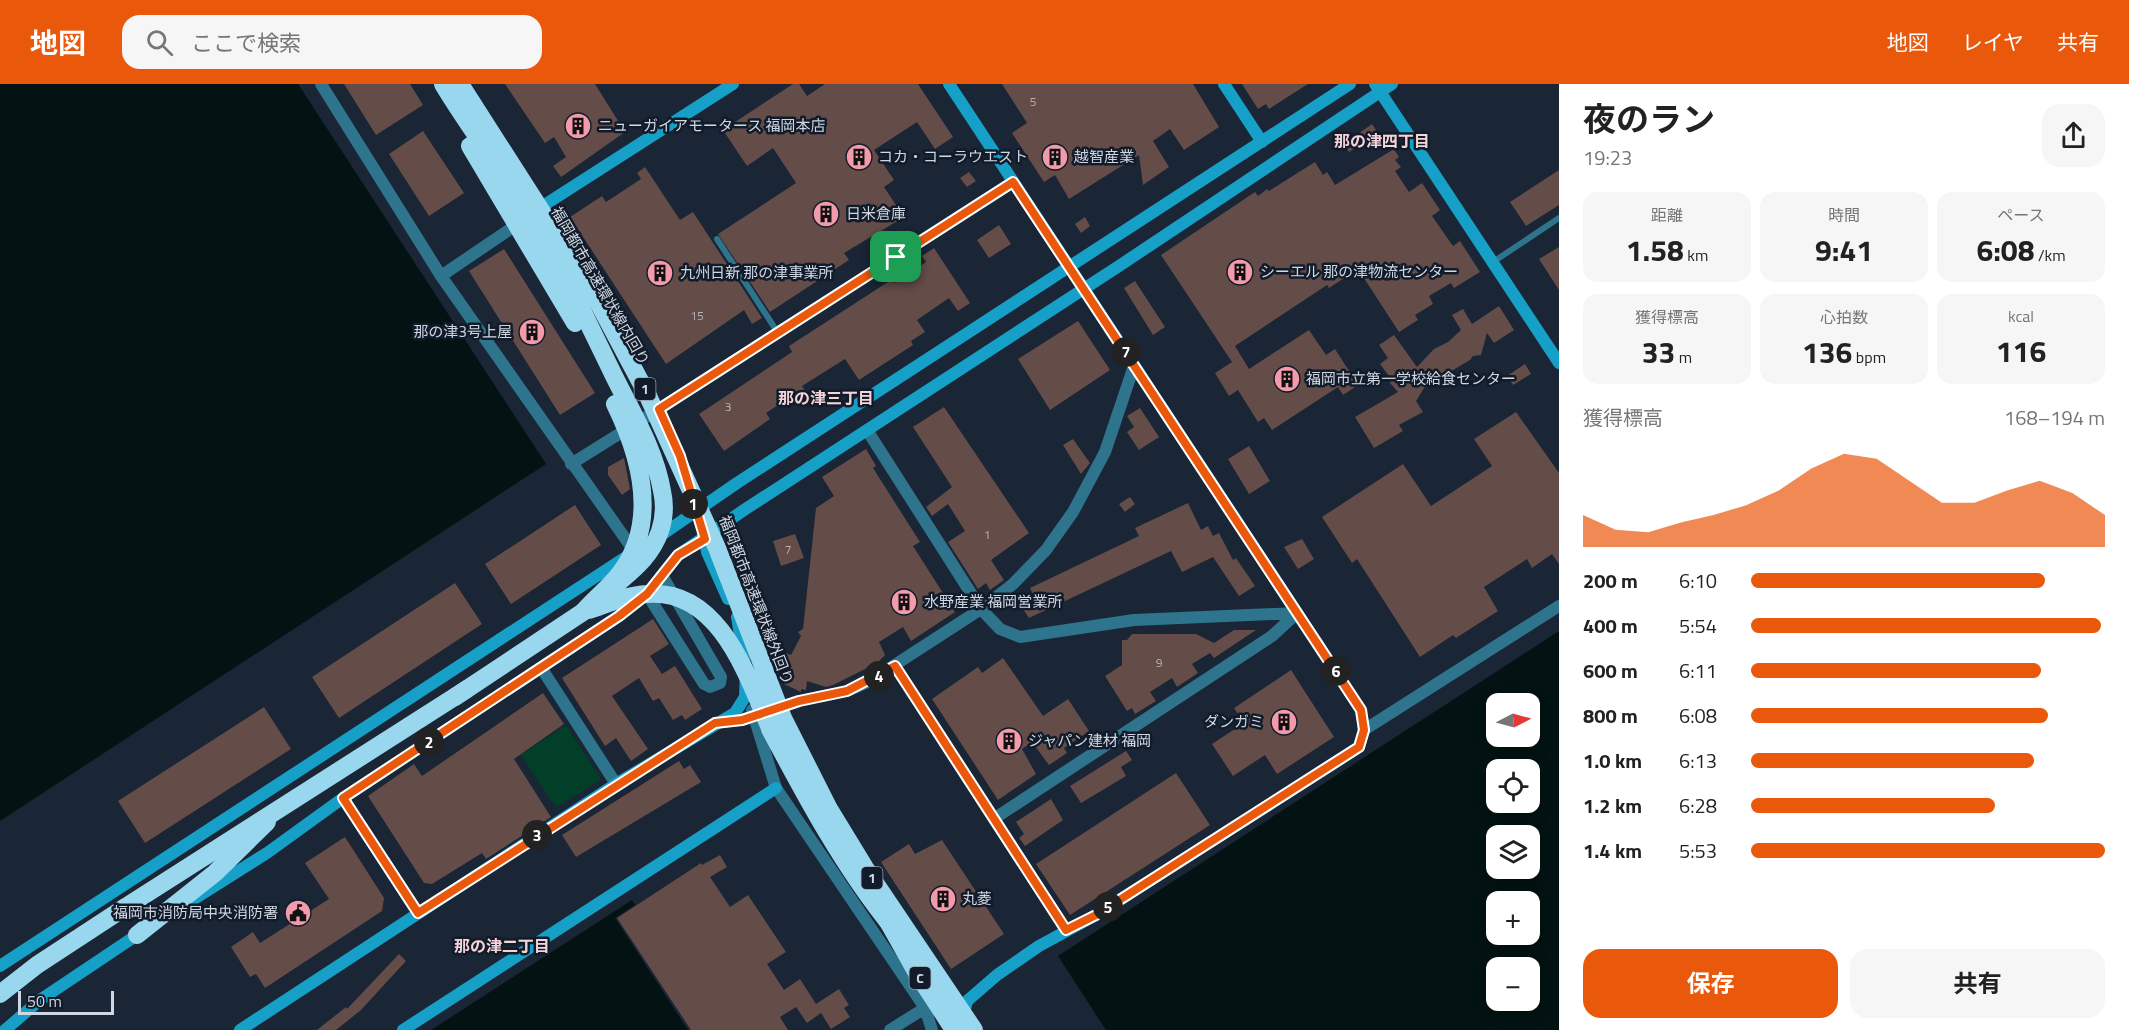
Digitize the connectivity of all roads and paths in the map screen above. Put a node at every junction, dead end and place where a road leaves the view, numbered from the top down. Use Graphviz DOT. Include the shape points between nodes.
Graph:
graph roads {
  1 [pos="321,84"];
  2 [pos="436,84"];
  3 [pos="443,84"];
  4 [pos="456,84"];
  5 [pos="733,84"];
  6 [pos="949,84"];
  7 [pos="1224,84"];
  8 [pos="1350,84"];
  9 [pos="1392,84"];
  10 [pos="1378,88"];
  11 [pos="1262,142"];
  12 [pos="1013,182"];
  13 [pos="535,212"];
  14 [pos="1559,218"];
  15 [pos="717,239"];
  16 [pos="1492,262"];
  17 [pos="1069,267"];
  18 [pos="441,276"];
  19 [pos="1084,289"];
  20 [pos="778,333"];
  21 [pos="1558,359"];
  22 [pos="1134,366"];
  23 [pos="659,409"];
  24 [pos="867,430"];
  25 [pos="571,464"];
  26 [pos="697,511"];
  27 [pos="705,539"];
  28 [pos="634,552"];
  29 [pos="663,577"];
  30 [pos="647,594"];
  31 [pos="1559,606"];
  32 [pos="589,608"];
  33 [pos="981,609"];
  34 [pos="1298,613"];
  35 [pos="895,666"];
  36 [pos="542,669"];
  37 [pos="746,670"];
  38 [pos="753,716"];
  39 [pos="715,723"];
  40 [pos="1364,730"];
  41 [pos="616,784"];
  42 [pos="776,788"];
  43 [pos="343,798"];
  44 [pos="995,818"];
  45 [pos="418,913"];
  46 [pos="889,924"];
  47 [pos="1066,930"];
  48 [pos="137,935"];
  49 [pos="1039,946"];
  50 [pos="0,966"];
  51 [pos="0,994"];
  52 [pos="952,997"];
  53 [pos="925,1008"];
  54 [pos="5,1030"];
  55 [pos="240,1030"];
  56 [pos="403,1030"];
  57 [pos="890,1030"];
  58 [pos="932,1030"];
  59 [pos="952,1030"];
  60 [pos="973,1030"];
  1 -- 18 [label="street"];
  2 -- 32 [label="highway, bridge" via="582,336 636,453 643,493 636,543 622,571"];
  3 -- 32 [label="highway, bridge" via="538,227 592,330 657,471 664,505 655,544 637,569"];
  4 -- 13 [label="street"];
  4 -- 46 [label="highway, 福岡都市高速環状線内回り / C, bridge" via="565,257 634,378 709,538 799,762"];
  4 -- 52 [label="highway, 福岡都市高速環状線外回り / 1, bridge" via="590,287 648,396 717,548 783,718 824,799 865,868"];
  5 -- 13 [label="street"];
  6 -- 12 [label="street"];
  7 -- 11 [label="street"];
  8 -- 11 [label="street"];
  9 -- 10 [label="street"];
  10 -- 16 [label="street"];
  10 -- 19 [label="street"];
  11 -- 17 [label="street"];
  12 -- 17 [label="street"];
  12 -- 20 [label="street"];
  13 -- 18 [label="street"];
  13 -- 23 [label="street"];
  14 -- 16 [label="lane"];
  15 -- 20 [label="lane"];
  16 -- 21 [label="street"];
  17 -- 19 [label="street"];
  17 -- 26 [label="street"];
  18 -- 25 [label="street"];
  19 -- 22 [label="street"];
  19 -- 24 [label="street"];
  20 -- 23 [label="street"];
  22 -- 33 [label="street" via="1106,452 1073,512 1046,550"];
  22 -- 34 [label="street"];
  23 -- 25 [label="street"];
  23 -- 26 [label="street" via="674,440"];
  24 -- 27 [label="street"];
  24 -- 33 [label="street"];
  25 -- 28 [label="street"];
  26 -- 27 [label="street"];
  26 -- 28 [label="street"];
  27 -- 29 [label="street" via="678,555"];
  27 -- 37 [label="street" via="707,552 739,622"];
  28 -- 50 [label="street"];
  29 -- 30 [label="street"];
  29 -- 30 [label="street" via="722,677 720,683 710,687 704,684"];
  30 -- 36 [label="street"];
  31 -- 40 [label="street"];
  32 -- 46 [label="highway, bridge" via="658,594 682,599 713,621 740,662 770,728 824,827"];
  32 -- 48 [label="highway, bridge" via="287,803 215,873"];
  32 -- 51 [label="highway, bridge" via="36,965"];
  32 -- 52 [label="highway, bridge" via="635,597 665,597 694,610 720,632 736,653 801,787 856,877 882,915"];
  33 -- 34 [label="street" via="1000,628 1020,637 1134,620"];
  33 -- 35 [label="street"];
  34 -- 40 [label="street" via="1361,710"];
  34 -- 44 [label="street" via="1272,636"];
  35 -- 38 [label="street" via="847,691"];
  35 -- 44 [label="street"];
  36 -- 41 [label="street"];
  36 -- 43 [label="street"];
  37 -- 38 [label="street"];
  37 -- 39 [label="street" via="745,697 735,713"];
  38 -- 39 [label="street"];
  38 -- 42 [label="street"];
  39 -- 41 [label="street"];
  40 -- 47 [label="street" via="1359,747 1096,915"];
  41 -- 45 [label="street"];
  42 -- 53 [label="street"];
  42 -- 56 [label="street"];
  43 -- 45 [label="street"];
  43 -- 48 [label="street" via="267,854"];
  44 -- 47 [label="street"];
  45 -- 55 [label="street"];
  46 -- 59 [label="highway, 福岡都市高速環状線内回り / C, bridge"];
  47 -- 49 [label="street"];
  48 -- 54 [label="street" via="40,1000"];
  49 -- 59 [label="street" via="1015,957 969,990 951,1012"];
  49 -- 60 [label="street" via="968,1001 963,1017"];
  52 -- 60 [label="highway, 福岡都市高速環状線外回り / 1, bridge"];
  53 -- 57 [label="street"];
  53 -- 58 [label="street"];
}
